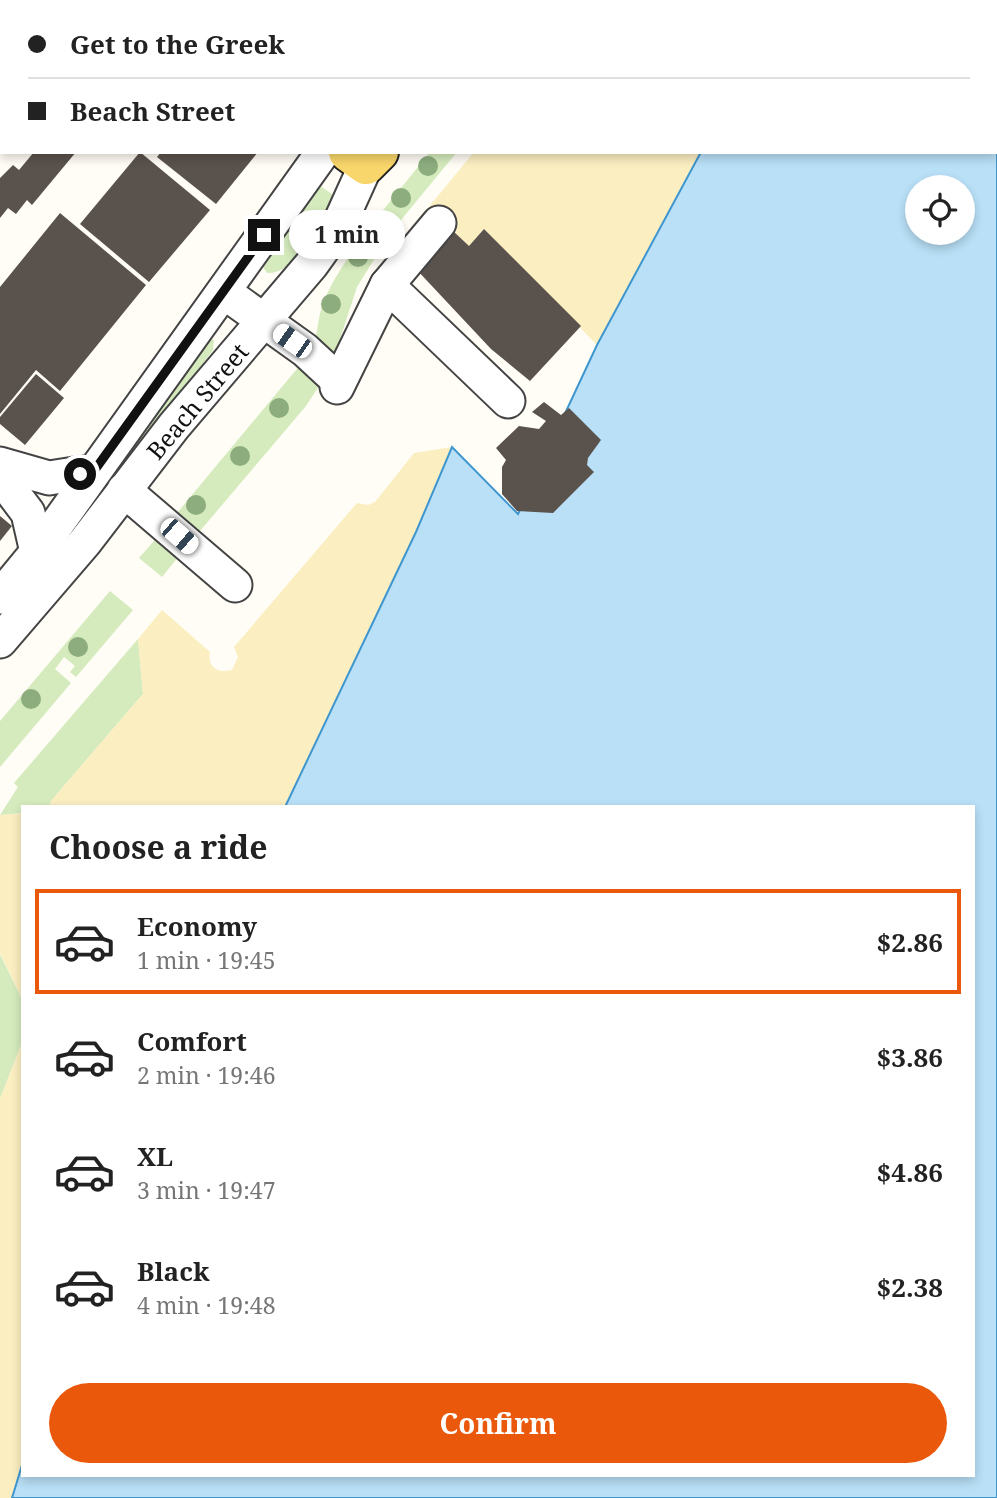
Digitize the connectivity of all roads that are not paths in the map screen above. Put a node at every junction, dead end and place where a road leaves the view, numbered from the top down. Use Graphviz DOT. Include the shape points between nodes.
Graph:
graph roads {
  1 [pos="322,154"];
  2 [pos="364,157"];
  3 [pos="439,223"];
  4 [pos="387,285"];
  5 [pos="224,292"];
  6 [pos="264,322"];
  7 [pos="508,401"];
  8 [pos="0,464"];
  9 [pos="94,471"];
  10 [pos="0,476"];
  11 [pos="124,490"];
  12 [pos="75,499"];
  13 [pos="102,520"];
  14 [pos="37,552"];
  15 [pos="235,585"];
  16 [pos="0,597"];
  17 [pos="0,641"];
  1 -- 5 [label="street, Beach Street"];
  2 -- 6 [label="street, Beach Street" via="337,229"];
  3 -- 4 [label="street"];
  4 -- 6 [label="street" via="335,381 316,358"];
  4 -- 7 [label="street"];
  5 -- 6 [label="street"];
  5 -- 9 [label="street, Beach Street"];
  6 -- 11 [label="street, Beach Street"];
  8 -- 9 [label="street" via="49,478"];
  9 -- 12 [label="street, Beach Street"];
  10 -- 14 [label="street" via="28,513"];
  11 -- 13 [label="street, Beach Street"];
  11 -- 15 [label="street"];
  12 -- 13 [label="street"];
  12 -- 14 [label="street, Beach Street"];
  13 -- 17 [label="street, Beach Street"];
  14 -- 16 [label="street, Beach Street"];
}
